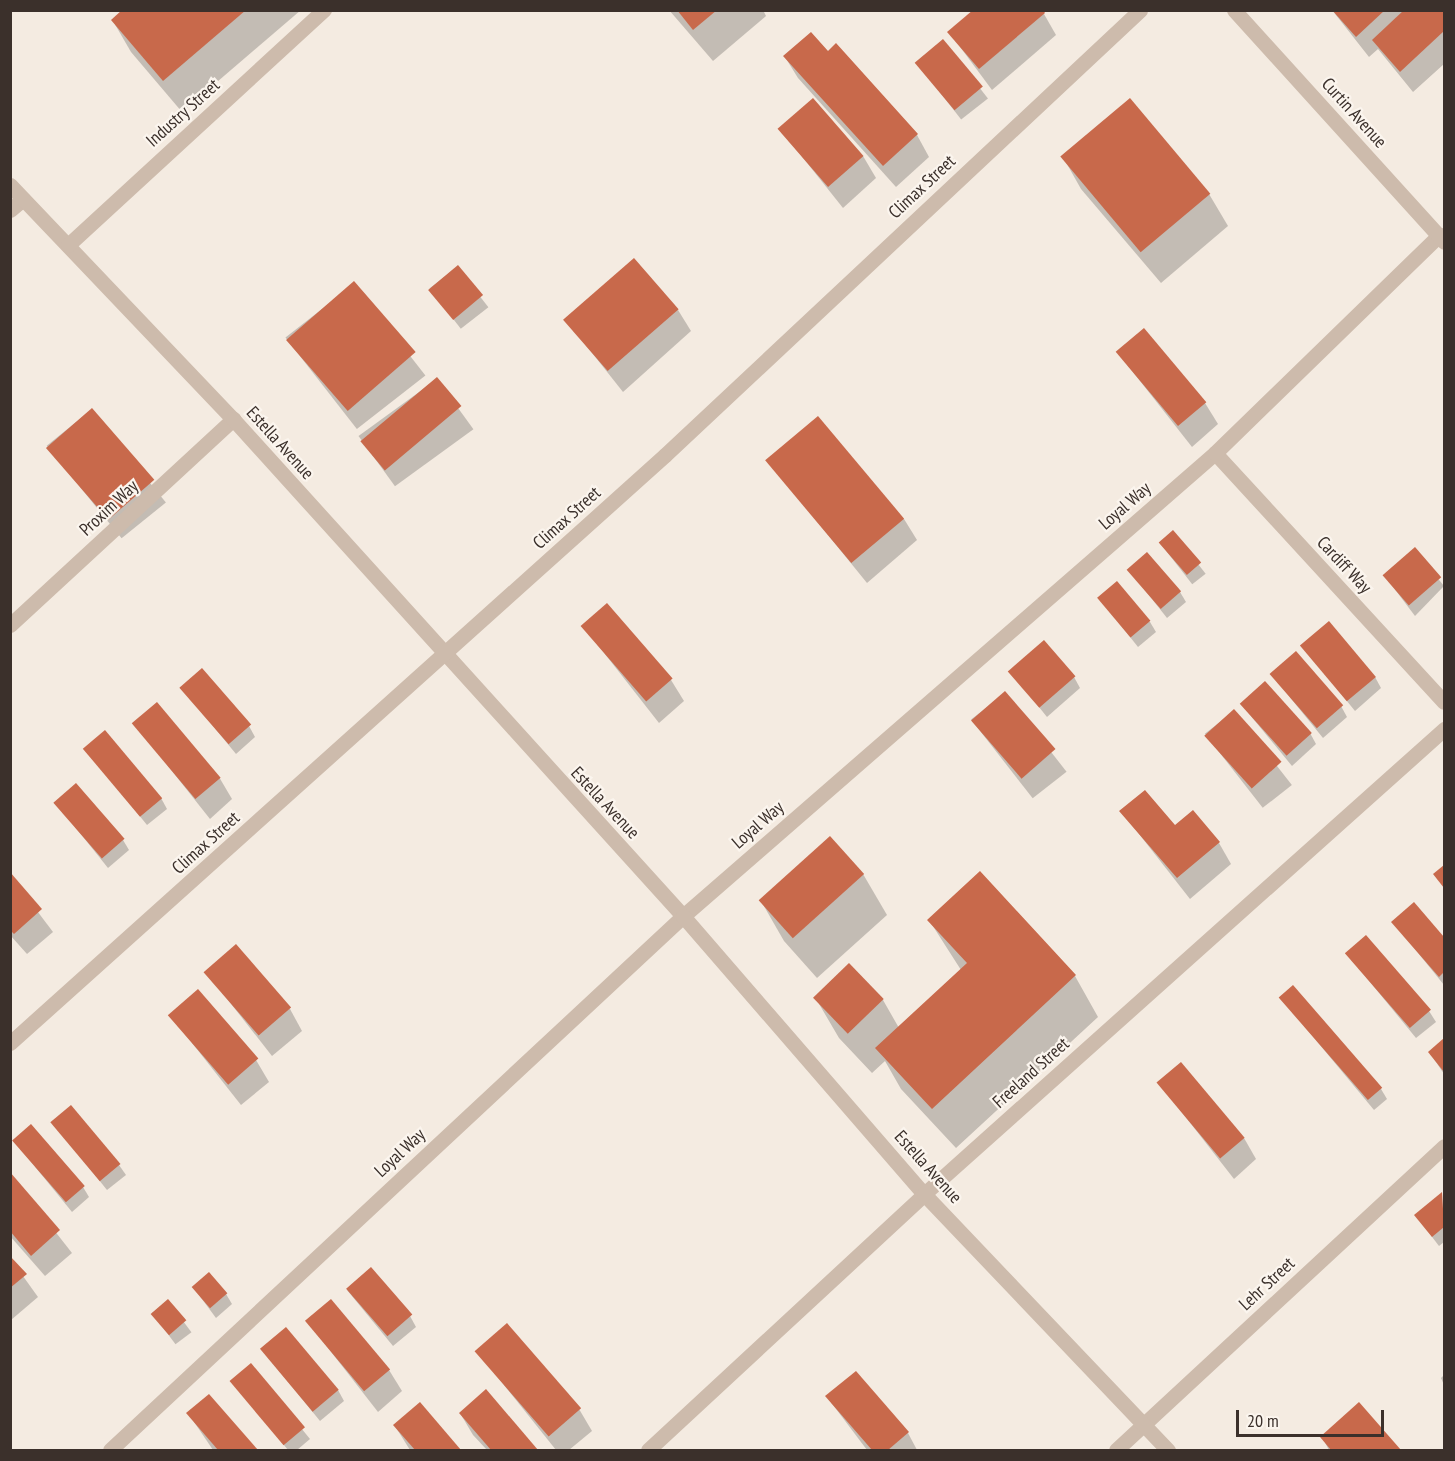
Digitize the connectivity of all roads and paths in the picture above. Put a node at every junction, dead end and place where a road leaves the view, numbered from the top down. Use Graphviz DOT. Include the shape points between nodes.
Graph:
graph roads {
  1 [pos="324,10"];
  2 [pos="1140,10"];
  3 [pos="1234,10"];
  4 [pos="10,185"];
  5 [pos="23,199"];
  6 [pos="10,210"];
  7 [pos="1442,238"];
  8 [pos="68,245"];
  9 [pos="233,419"];
  10 [pos="1215,453"];
  11 [pos="10,625"];
  12 [pos="444,656"];
  13 [pos="1444,702"];
  14 [pos="1444,729"];
  15 [pos="683,916"];
  16 [pos="10,1043"];
  17 [pos="1444,1146"];
  18 [pos="924,1194"];
  19 [pos="1143,1425"];
  20 [pos="110,1450"];
  21 [pos="648,1450"];
  22 [pos="1116,1450"];
  23 [pos="1168,1450"];
  1 -- 8 [label="street, Industry Street"];
  2 -- 12 [label="street, Climax Street"];
  3 -- 7 [label="street, Curtin Avenue"];
  4 -- 5 [label="street, Estella Avenue"];
  5 -- 6 [label="street"];
  5 -- 8 [label="street, Estella Avenue"];
  7 -- 10 [label="street, Loyal Way"];
  8 -- 9 [label="street, Estella Avenue"];
  9 -- 11 [label="street, Proxim Way"];
  9 -- 12 [label="street, Estella Avenue"];
  10 -- 13 [label="street, Cardiff Way"];
  10 -- 15 [label="street, Loyal Way"];
  12 -- 15 [label="street, Estella Avenue"];
  12 -- 16 [label="street, Climax Street"];
  14 -- 18 [label="street, Freeland Street"];
  15 -- 18 [label="street, Estella Avenue"];
  15 -- 20 [label="street, Loyal Way"];
  17 -- 19 [label="street, Lehr Street"];
  18 -- 19 [label="street, Estella Avenue"];
  18 -- 21 [label="street, Freeland Street"];
  19 -- 22 [label="street, Lehr Street"];
  19 -- 23 [label="street, Estella Avenue"];
}
